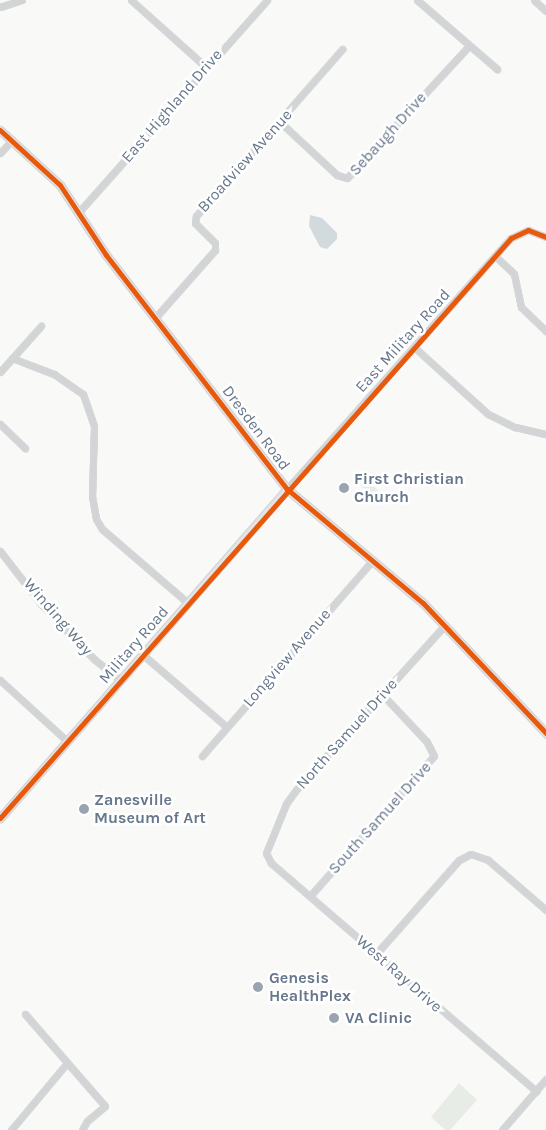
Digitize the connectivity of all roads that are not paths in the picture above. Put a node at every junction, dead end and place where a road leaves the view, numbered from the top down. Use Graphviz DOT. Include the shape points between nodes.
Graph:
graph roads {
  1 [pos="22,0"];
  2 [pos="131,0"];
  3 [pos="267,0"];
  4 [pos="417,0"];
  5 [pos="534,0"];
  6 [pos="0,7"];
  7 [pos="546,10"];
  8 [pos="469,46"];
  9 [pos="342,49"];
  10 [pos="206,68"];
  11 [pos="497,69"];
  12 [pos="280,122"];
  13 [pos="0,130"];
  14 [pos="12,140"];
  15 [pos="0,153"];
  16 [pos="78,213"];
  17 [pos="546,237"];
  18 [pos="494,256"];
  19 [pos="155,318"];
  20 [pos="41,326"];
  21 [pos="546,331"];
  22 [pos="414,347"];
  23 [pos="12,358"];
  24 [pos="0,372"];
  25 [pos="0,424"];
  26 [pos="546,434"];
  27 [pos="25,448"];
  28 [pos="286,489"];
  29 [pos="0,551"];
  30 [pos="372,560"];
  31 [pos="187,602"];
  32 [pos="445,626"];
  33 [pos="142,654"];
  34 [pos="0,680"];
  35 [pos="120,680"];
  36 [pos="382,694"];
  37 [pos="227,727"];
  38 [pos="546,733"];
  39 [pos="67,741"];
  40 [pos="202,756"];
  41 [pos="0,818"];
  42 [pos="266,853"];
  43 [pos="310,896"];
  44 [pos="546,910"];
  45 [pos="376,954"];
  46 [pos="25,1014"];
  47 [pos="67,1063"];
  48 [pos="546,1079"];
  49 [pos="541,1085"];
  50 [pos="546,1090"];
  51 [pos="536,1091"];
  52 [pos="11,1130"];
  53 [pos="82,1130"];
  54 [pos="502,1130"];
  1 -- 6 [label="street"];
  2 -- 10 [label="street"];
  3 -- 10 [label="street, East Highland Drive"];
  4 -- 8 [label="street"];
  5 -- 7 [label="street"];
  8 -- 11 [label="street"];
  8 -- 12 [label="street, Sebaugh Drive" via="347,178 337,175"];
  9 -- 12 [label="street, Broadview Avenue"];
  10 -- 16 [label="street, East Highland Drive"];
  12 -- 19 [label="street, Broadview Avenue" via="196,216 195,223 215,243 215,250"];
  13 -- 14 [label="street, Dresden Road"];
  14 -- 15 [label="street"];
  14 -- 16 [label="street, Dresden Road" via="56,180"];
  16 -- 19 [label="street, Dresden Road"];
  17 -- 18 [label="street, East Military Road" via="532,231 520,231"];
  18 -- 21 [label="street" via="514,274 521,307"];
  18 -- 22 [label="street, East Military Road"];
  19 -- 28 [label="street, Dresden Road"];
  20 -- 23 [label="street"];
  22 -- 26 [label="street" via="488,414 514,427"];
  22 -- 28 [label="street, East Military Road"];
  23 -- 24 [label="street"];
  23 -- 31 [label="street" via="54,374 83,394 94,426 92,496 96,519 102,529"];
  25 -- 27 [label="street"];
  28 -- 30 [label="street, Dresden Road"];
  28 -- 31 [label="street, Military Road"];
  29 -- 35 [label="street, Winding Way" via="41,604 90,656"];
  30 -- 32 [label="street, Dresden Road"];
  30 -- 37 [label="street, Longview Avenue"];
  31 -- 33 [label="street, Military Road"];
  32 -- 36 [label="street, North Samuel Drive"];
  32 -- 38 [label="street, Dresden Road"];
  33 -- 35 [label="street, Military Road"];
  33 -- 37 [label="street"];
  34 -- 39 [label="street"];
  35 -- 39 [label="street, Military Road"];
  36 -- 42 [label="street, North Samuel Drive" via="291,797"];
  36 -- 43 [label="street, South Samuel Drive" via="427,742 434,756"];
  37 -- 40 [label="street, Longview Avenue"];
  39 -- 41 [label="street, Military Road"];
  42 -- 43 [label="street, West Ray Drive" via="271,863"];
  43 -- 45 [label="street, West Ray Drive"];
  44 -- 45 [label="street" via="488,860 471,854 459,860"];
  45 -- 51 [label="street, West Ray Drive"];
  46 -- 47 [label="street"];
  47 -- 52 [label="street"];
  47 -- 53 [label="street" via="105,1106"];
  48 -- 49 [label="street"];
  49 -- 50 [label="street"];
  49 -- 51 [label="street"];
  51 -- 54 [label="street"];
}
